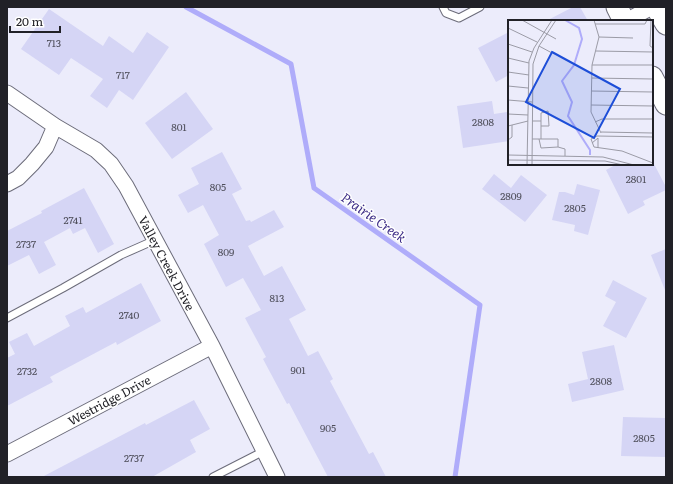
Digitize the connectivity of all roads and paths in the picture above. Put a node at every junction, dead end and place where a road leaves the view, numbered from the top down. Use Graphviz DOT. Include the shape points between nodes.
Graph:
graph roads {
  1 [pos="442,7"];
  2 [pos="480,7"];
  3 [pos="617,7"];
  4 [pos="652,7"];
  5 [pos="656,7"];
  6 [pos="624,20"];
  7 [pos="627,20"];
  8 [pos="666,24"];
  9 [pos="656,77"];
  10 [pos="7,93"];
  11 [pos="666,104"];
  12 [pos="55,126"];
  13 [pos="7,184"];
  14 [pos="155,240"];
  15 [pos="7,318"];
  16 [pos="212,346"];
  17 [pos="264,451"];
  18 [pos="7,454"];
  19 [pos="213,477"];
  20 [pos="277,477"];
  1 -- 2 [label="lane" via="446,13 459,18"];
  3 -- 6 [label="main road"];
  4 -- 7 [label="street"];
  5 -- 8 [label="main road"];
  9 -- 11 [label="main road"];
  10 -- 12 [label="street, Valley Creek Drive"];
  12 -- 13 [label="street" via="46,147 32,164 18,178"];
  12 -- 14 [label="street, Valley Creek Drive" via="96,150 111,164"];
  14 -- 15 [label="lane" via="121,255"];
  14 -- 16 [label="street, Valley Creek Drive"];
  16 -- 17 [label="street, Valley Creek Drive"];
  16 -- 18 [label="street, Westridge Drive"];
  17 -- 19 [label="lane"];
  17 -- 20 [label="street, Valley Creek Drive"];
}
